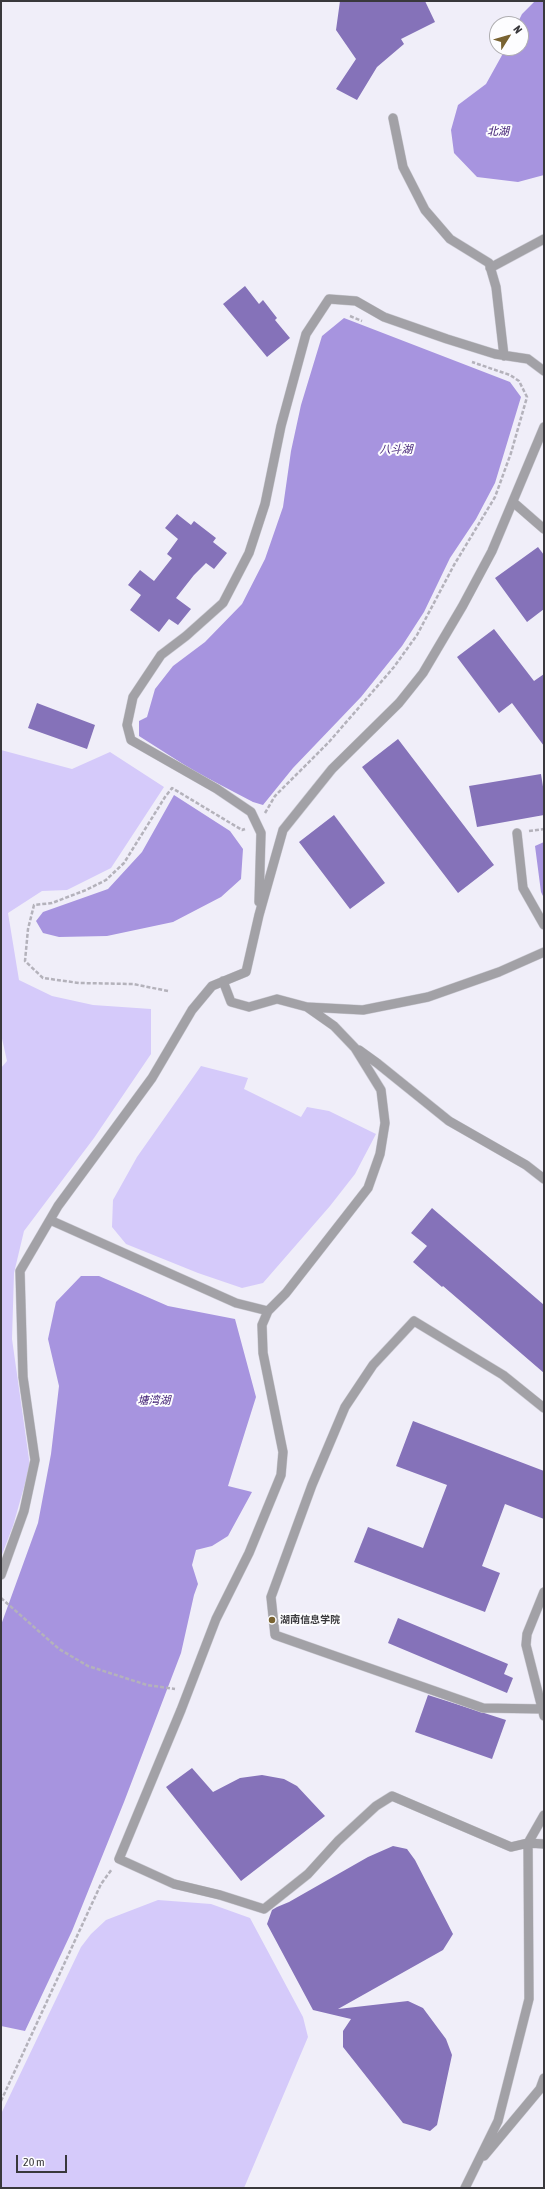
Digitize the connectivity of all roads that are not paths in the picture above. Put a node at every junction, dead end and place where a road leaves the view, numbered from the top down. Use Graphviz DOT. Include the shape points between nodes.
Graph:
graph roads {
  1 [pos="393,118"];
  2 [pos="544,239"];
  3 [pos="490,268"];
  4 [pos="504,356"];
  5 [pos="544,371"];
  6 [pos="544,427"];
  7 [pos="512,502"];
  8 [pos="544,529"];
  9 [pos="517,833"];
  10 [pos="259,916"];
  11 [pos="544,925"];
  12 [pos="544,952"];
  13 [pos="223,981"];
  14 [pos="307,1007"];
  15 [pos="355,1048"];
  16 [pos="544,1179"];
  17 [pos="50,1220"];
  18 [pos="268,1311"];
  19 [pos="544,1408"];
  20 [pos="1,1575"];
  21 [pos="544,1592"];
  22 [pos="543,1712"];
  23 [pos="544,1815"];
  24 [pos="528,1843"];
  25 [pos="544,1844"];
  26 [pos="544,2078"];
  27 [pos="475,2167"];
  28 [pos="465,2188"];
  1 -- 3 [label="lane" via="403,167 425,210 450,239 489,263"];
  2 -- 3 [label="lane"];
  3 -- 4 [label="lane" via="496,287"];
  4 -- 5 [label="lane" via="528,359"];
  4 -- 10 [label="lane" via="384,317 356,301 329,299 306,334 281,426 265,504 249,553 223,603 161,655 133,697 127,725 131,740 251,812 261,833"];
  6 -- 7 [label="lane"];
  7 -- 8 [label="lane"];
  7 -- 10 [label="lane" via="492,551 423,673 399,703 332,768 283,830"];
  9 -- 11 [label="lane" via="523,888"];
  10 -- 13 [label="lane" via="246,972"];
  12 -- 14 [label="lane" via="500,972 428,997 363,1010"];
  13 -- 14 [label="lane" via="231,1002 249,1007 277,999"];
  13 -- 17 [label="lane" via="212,986 192,1010 152,1078 92,1157"];
  14 -- 15 [label="lane" via="334,1026"];
  15 -- 16 [label="lane" via="449,1121 526,1165"];
  15 -- 18 [label="lane" via="381,1090 385,1123 380,1154 368,1188"];
  17 -- 18 [label="lane" via="236,1303"];
  17 -- 20 [label="lane" via="20,1271 23,1377 35,1460 24,1511"];
  18 -- 24 [label="lane" via="262,1325 263,1353 283,1452 281,1475 249,1553 216,1619 119,1859 174,1884 264,1909 308,1874 338,1841 376,1806 392,1796 511,1847"];
  19 -- 22 [label="lane" via="503,1375 414,1321 373,1365 345,1407 312,1485 272,1597 275,1635 483,1708"];
  21 -- 22 [label="lane" via="527,1634 526,1646"];
  23 -- 24 [label="lane"];
  24 -- 25 [label="lane"];
  24 -- 27 [label="lane" via="529,1999 498,2121"];
  26 -- 27 [label="lane" via="540,2089"];
  27 -- 28 [label="lane"];
}
